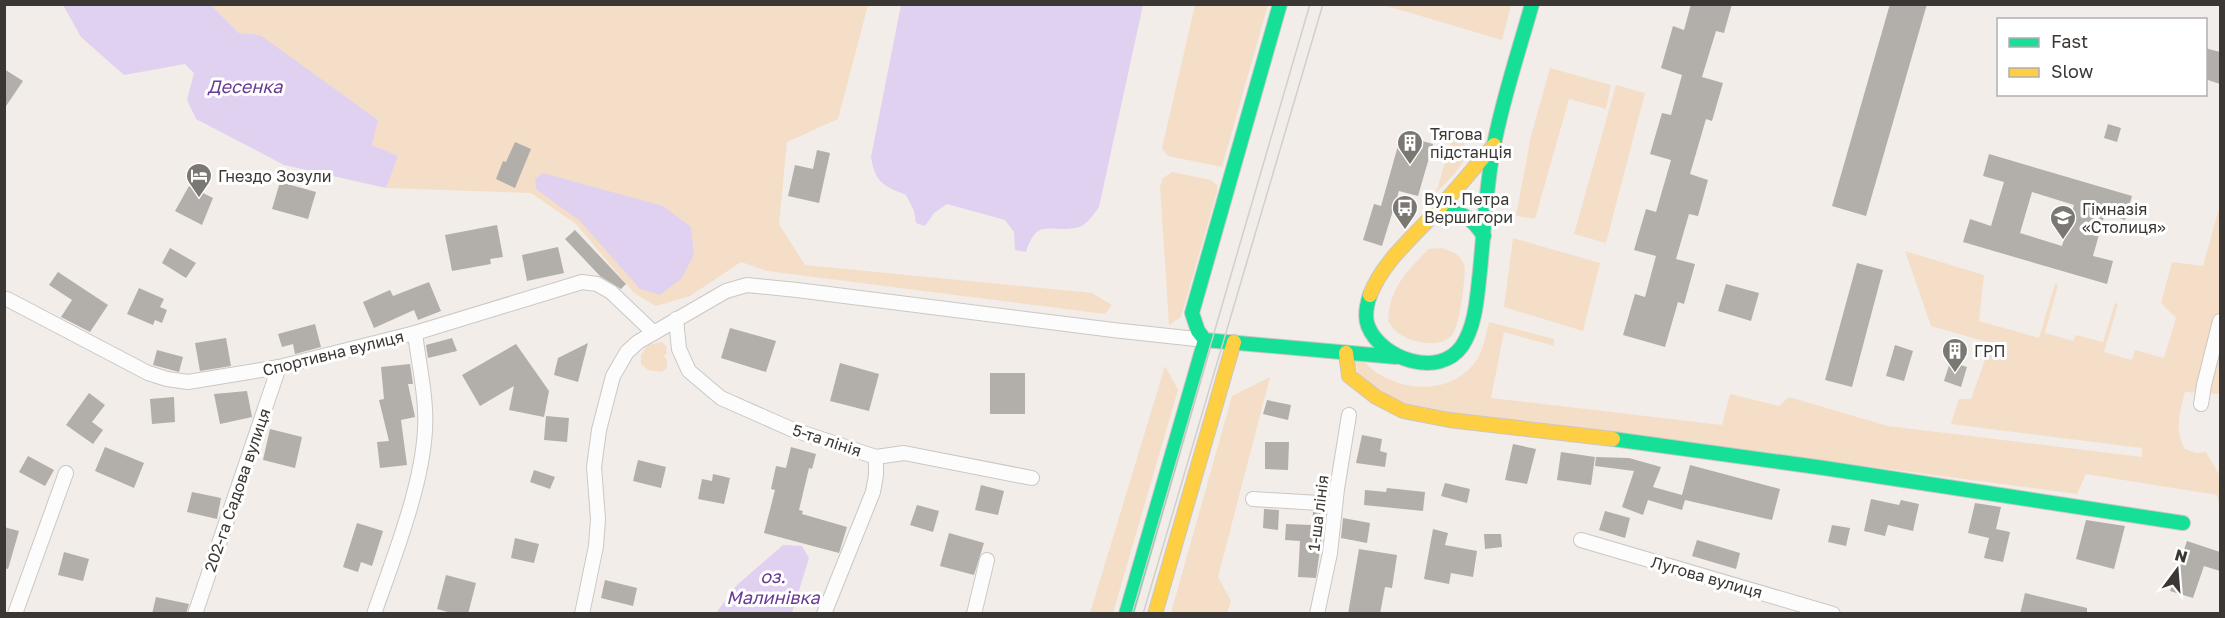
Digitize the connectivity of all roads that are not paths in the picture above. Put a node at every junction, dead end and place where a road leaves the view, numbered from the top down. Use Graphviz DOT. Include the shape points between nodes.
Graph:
graph roads {
  1 [pos="1280,4"];
  2 [pos="1532,4"];
  3 [pos="1494,145"];
  4 [pos="1434,213"];
  5 [pos="1484,236"];
  6 [pos="7,299"];
  7 [pos="676,319"];
  8 [pos="2220,321"];
  9 [pos="1369,328"];
  10 [pos="415,333"];
  11 [pos="654,333"];
  12 [pos="1205,340"];
  13 [pos="1234,342"];
  14 [pos="1340,352"];
  15 [pos="1399,357"];
  16 [pos="279,367"];
  17 [pos="2201,404"];
  18 [pos="1348,415"];
  19 [pos="876,457"];
  20 [pos="66,473"];
  21 [pos="1032,478"];
  22 [pos="1253,499"];
  23 [pos="1335,504"];
  24 [pos="2183,523"];
  25 [pos="1581,540"];
  26 [pos="987,560"];
  27 [pos="15,614"];
  28 [pos="195,614"];
  29 [pos="374,614"];
  30 [pos="582,614"];
  31 [pos="824,614"];
  32 [pos="974,614"];
  33 [pos="1126,614"];
  34 [pos="1155,614"];
  35 [pos="1317,614"];
  36 [pos="1833,614"];
  1 -- 12 [label="main road" via="1192,313"];
  2 -- 3 [label="main road"];
  3 -- 4 [label="main road"];
  3 -- 5 [label="main road"];
  4 -- 5 [label="main road" via="1466,214"];
  4 -- 9 [label="main road" via="1386,264 1371,290 1366,308"];
  5 -- 15 [label="main road" via="1474,313 1460,348 1433,363"];
  6 -- 16 [label="street, Спортивна вулиця" via="148,373 167,379 188,382"];
  7 -- 11 [label="street"];
  7 -- 12 [label="street" via="716,296 747,285"];
  7 -- 19 [label="street, 5-та лінія" via="679,349 689,371 721,398 791,429"];
  8 -- 17 [label="street"];
  9 -- 14 [label="main road" via="1358,341"];
  9 -- 15 [label="main road" via="1379,342"];
  10 -- 11 [label="street, Спортивна вулиця" via="582,282 597,284 610,292"];
  10 -- 16 [label="street, Спортивна вулиця"];
  10 -- 29 [label="street" via="425,411 423,456"];
  11 -- 30 [label="street" via="633,347 619,363 606,398 594,467 596,546"];
  12 -- 13 [label="main road"];
  12 -- 33 [label="main road"];
  13 -- 14 [label="main road"];
  13 -- 34 [label="main road"];
  14 -- 15 [label="main road"];
  14 -- 24 [label="main road" via="1349,376 1403,411 1813,466"];
  16 -- 28 [label="street, 202-га Садова вулиця"];
  18 -- 23 [label="street, 1-ша лінія"];
  19 -- 21 [label="street, 5-та лінія" via="904,453"];
  19 -- 31 [label="street" via="873,492"];
  20 -- 27 [label="street"];
  22 -- 23 [label="street"];
  23 -- 35 [label="street, 1-ша лінія"];
  25 -- 36 [label="street, Лугова вулиця"];
  26 -- 32 [label="street"];
}
